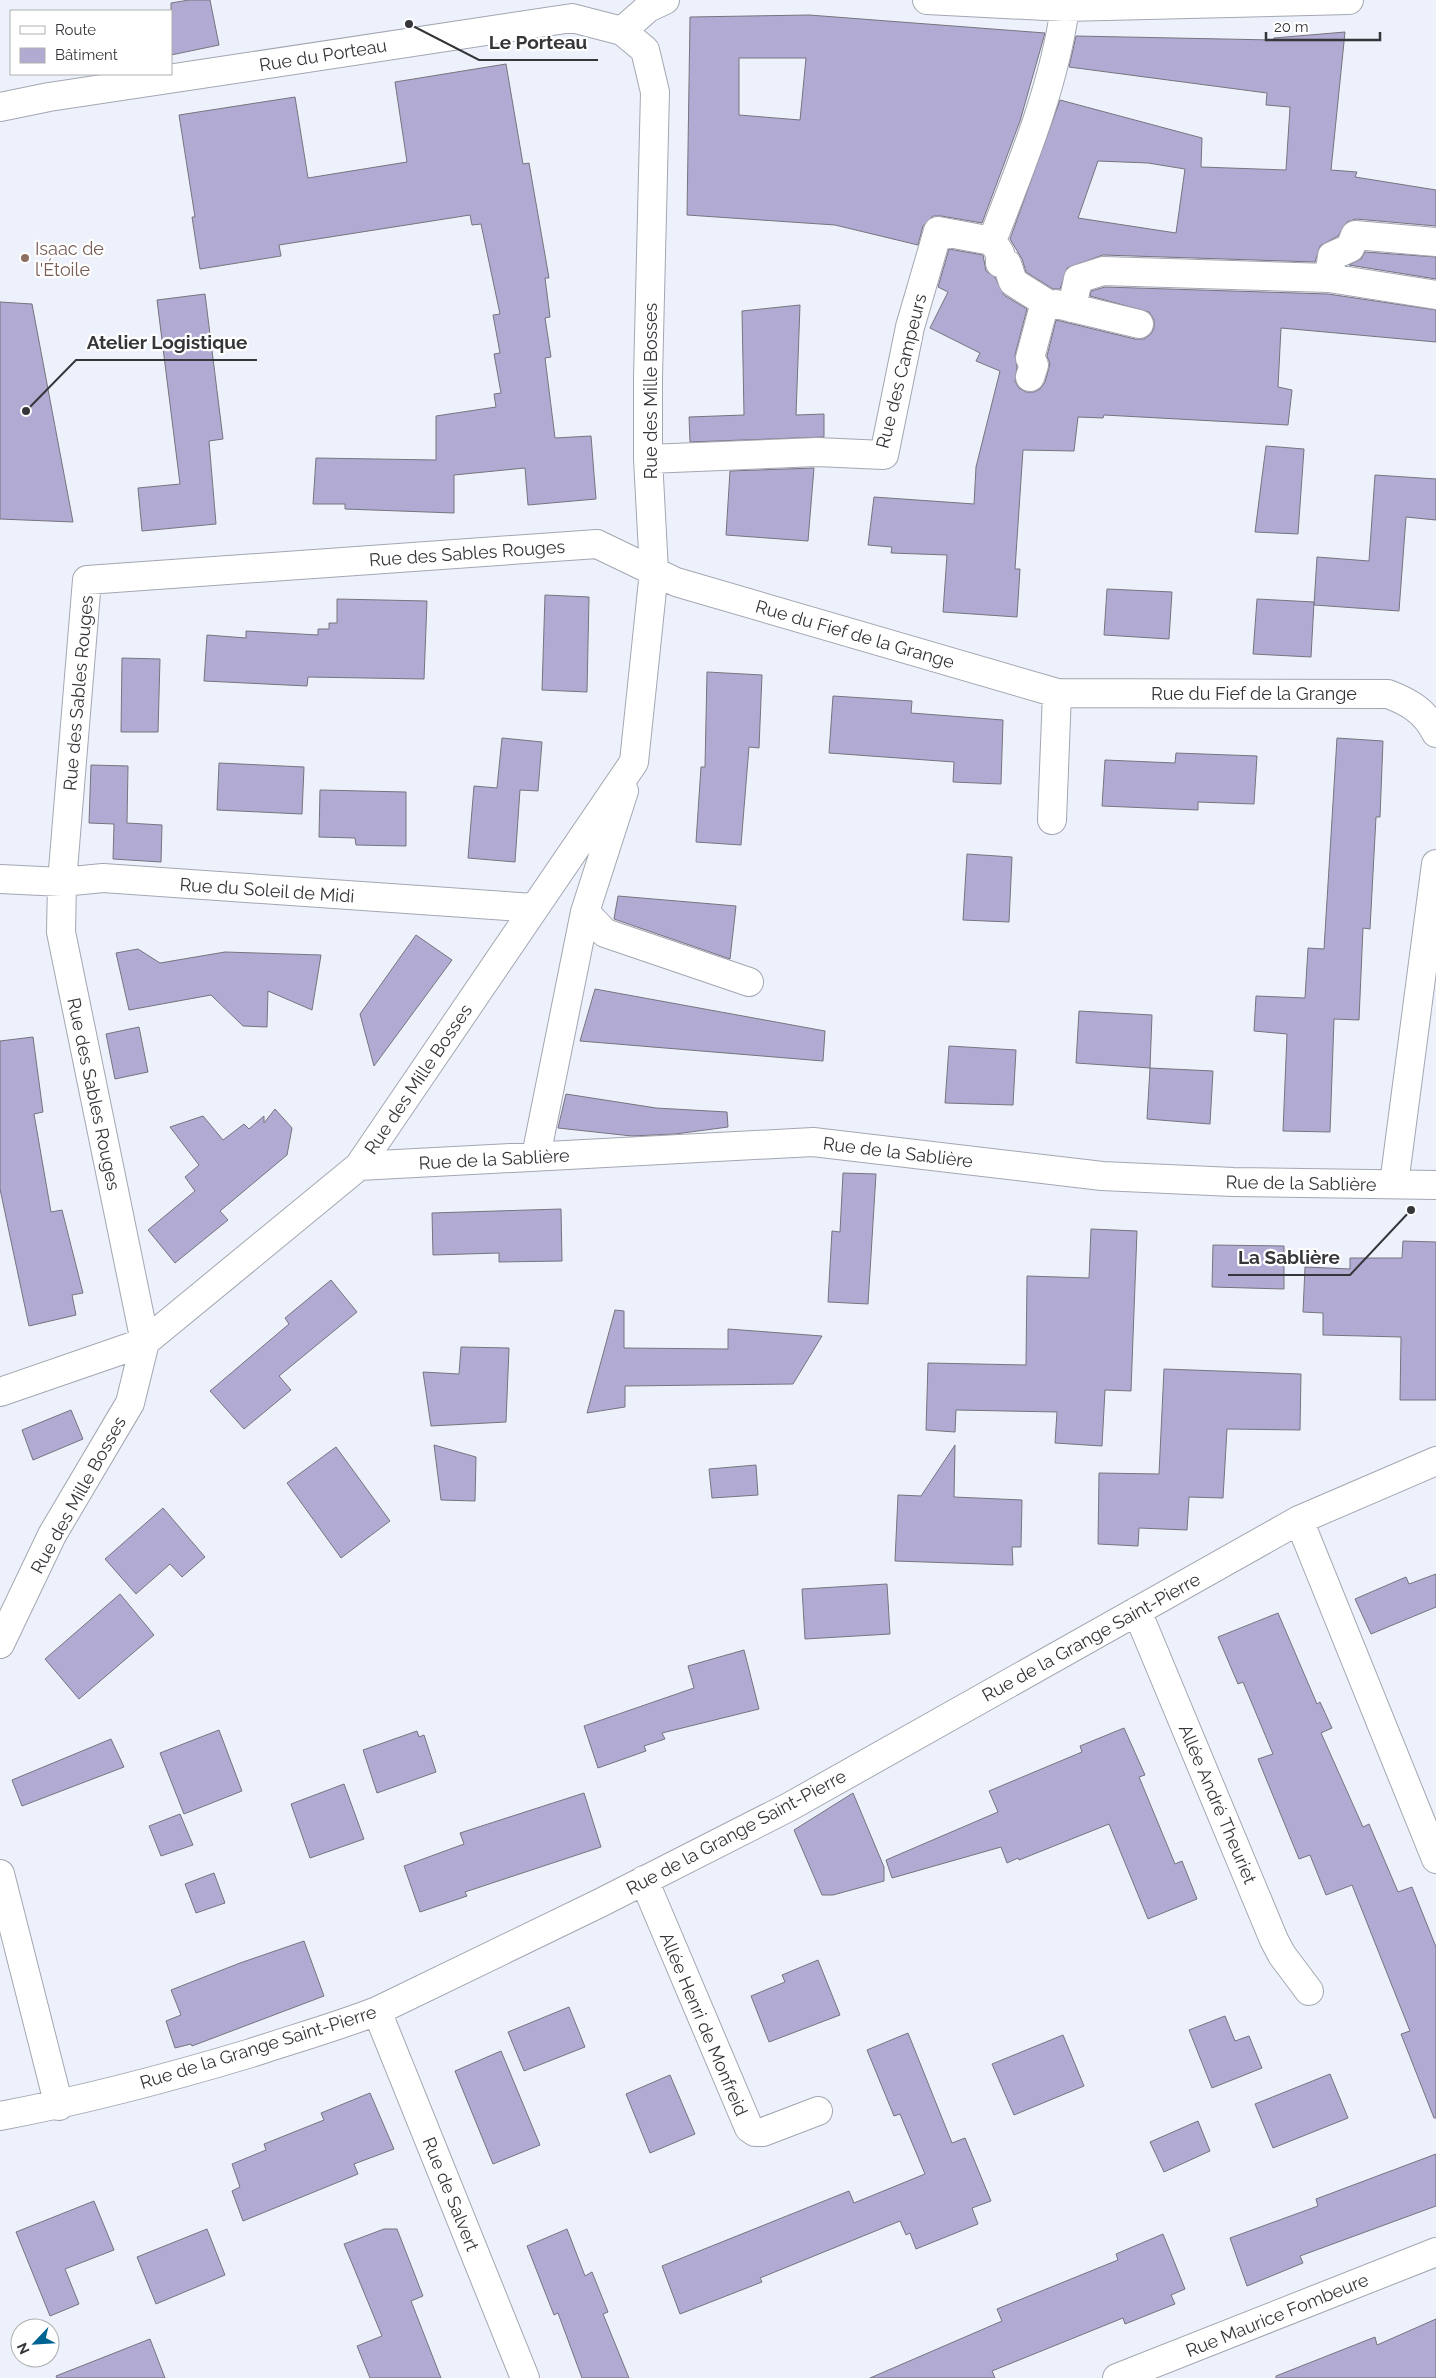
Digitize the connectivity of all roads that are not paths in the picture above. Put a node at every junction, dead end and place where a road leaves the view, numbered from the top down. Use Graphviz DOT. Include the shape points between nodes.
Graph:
graph roads {
  1 [pos="665,0"];
  2 [pos="927,0"];
  3 [pos="1349,0"];
  4 [pos="1065,8"];
  5 [pos="622,31"];
  6 [pos="0,107"];
  7 [pos="992,241"];
  8 [pos="1436,242"];
  9 [pos="1329,278"];
  10 [pos="1436,295"];
  11 [pos="1044,302"];
  12 [pos="1072,308"];
  13 [pos="1138,324"];
  14 [pos="1030,377"];
  15 [pos="648,459"];
  16 [pos="654,571"];
  17 [pos="1057,693"];
  18 [pos="1436,733"];
  19 [pos="634,762"];
  20 [pos="1052,820"];
  21 [pos="1436,864"];
  22 [pos="0,879"];
  23 [pos="62,882"];
  24 [pos="534,908"];
  25 [pos="585,912"];
  26 [pos="749,982"];
  27 [pos="536,1156"];
  28 [pos="359,1166"];
  29 [pos="1394,1184"];
  30 [pos="1436,1185"];
  31 [pos="144,1342"];
  32 [pos="0,1392"];
  33 [pos="1436,1461"];
  34 [pos="1299,1520"];
  35 [pos="1137,1611"];
  36 [pos="0,1644"];
  37 [pos="1436,1859"];
  38 [pos="0,1874"];
  39 [pos="644,1880"];
  40 [pos="1309,1991"];
  41 [pos="377,2011"];
  42 [pos="60,2106"];
  43 [pos="818,2111"];
  44 [pos="0,2116"];
  45 [pos="1436,2252"];
  46 [pos="525,2378"];
  47 [pos="1117,2378"];
  1 -- 5 [label="street" via="648,8"];
  2 -- 4 [label="street"];
  3 -- 4 [label="street"];
  4 -- 7 [label="street" via="1061,34 1030,142"];
  5 -- 6 [label="street, Rue du Porteau" via="572,18"];
  5 -- 15 [label="street, Rue des Mille Bosses" via="645,50 655,92"];
  7 -- 11 [label="street" via="1000,253 1000,263 1007,264 1013,282"];
  7 -- 15 [label="street, Rue des Campeurs" via="938,231 910,327 884,455 817,452"];
  8 -- 9 [label="street" via="1355,235 1350,248 1332,256"];
  9 -- 10 [label="street"];
  9 -- 12 [label="street" via="1104,271 1078,279"];
  11 -- 12 [label="street"];
  11 -- 14 [label="street" via="1030,358 1034,365"];
  12 -- 13 [label="street"];
  15 -- 16 [label="street, Rue des Mille Bosses"];
  16 -- 17 [label="street, Rue du Fief de la Grange" via="676,582"];
  16 -- 19 [label="street, Rue des Mille Bosses"];
  16 -- 23 [label="street, Rue des Sables Rouges" via="597,544 87,580"];
  17 -- 18 [label="street, Rue du Fief de la Grange" via="1388,694 1410,703"];
  17 -- 20 [label="street"];
  19 -- 24 [label="street, Rue des Mille Bosses"];
  19 -- 25 [label="street, Rue des Mille Bosses"];
  21 -- 29 [label="street"];
  22 -- 23 [label="street, Rue du Soleil de Midi"];
  23 -- 24 [label="street, Rue du Soleil de Midi" via="103,878"];
  23 -- 31 [label="street, Rue des Sables Rouges" via="61,932"];
  24 -- 28 [label="street, Rue des Mille Bosses"];
  25 -- 26 [label="street" via="605,933"];
  25 -- 27 [label="street, Rue des Mille Bosses"];
  27 -- 28 [label="street, Rue de la Sablière"];
  27 -- 29 [label="street, Rue de la Sablière" via="813,1142 1102,1176"];
  28 -- 31 [label="street, Rue des Mille Bosses"];
  29 -- 30 [label="street, Rue de la Sablière"];
  31 -- 32 [label="street, Rue des Mille Bosses"];
  31 -- 36 [label="street, Rue des Mille Bosses" via="130,1403 52,1535"];
  33 -- 34 [label="street, Rue de la Grange Saint-Pierre"];
  34 -- 35 [label="street, Rue de la Grange Saint-Pierre"];
  34 -- 37 [label="street"];
  35 -- 39 [label="street, Rue de la Grange Saint-Pierre" via="789,1807"];
  35 -- 40 [label="street, Allée André Theuriet" via="1274,1940"];
  38 -- 42 [label="street"];
  39 -- 41 [label="street, Rue de la Grange Saint-Pierre"];
  39 -- 43 [label="street, Allée Henri de Monfreid" via="749,2128 763,2132"];
  41 -- 42 [label="street, Rue de la Grange Saint-Pierre" via="346,2024 193,2070"];
  41 -- 46 [label="street, Rue de Salvert"];
  42 -- 44 [label="street, Rue de la Grange Saint-Pierre"];
  45 -- 47 [label="street, Rue Maurice Fombeure"];
}
